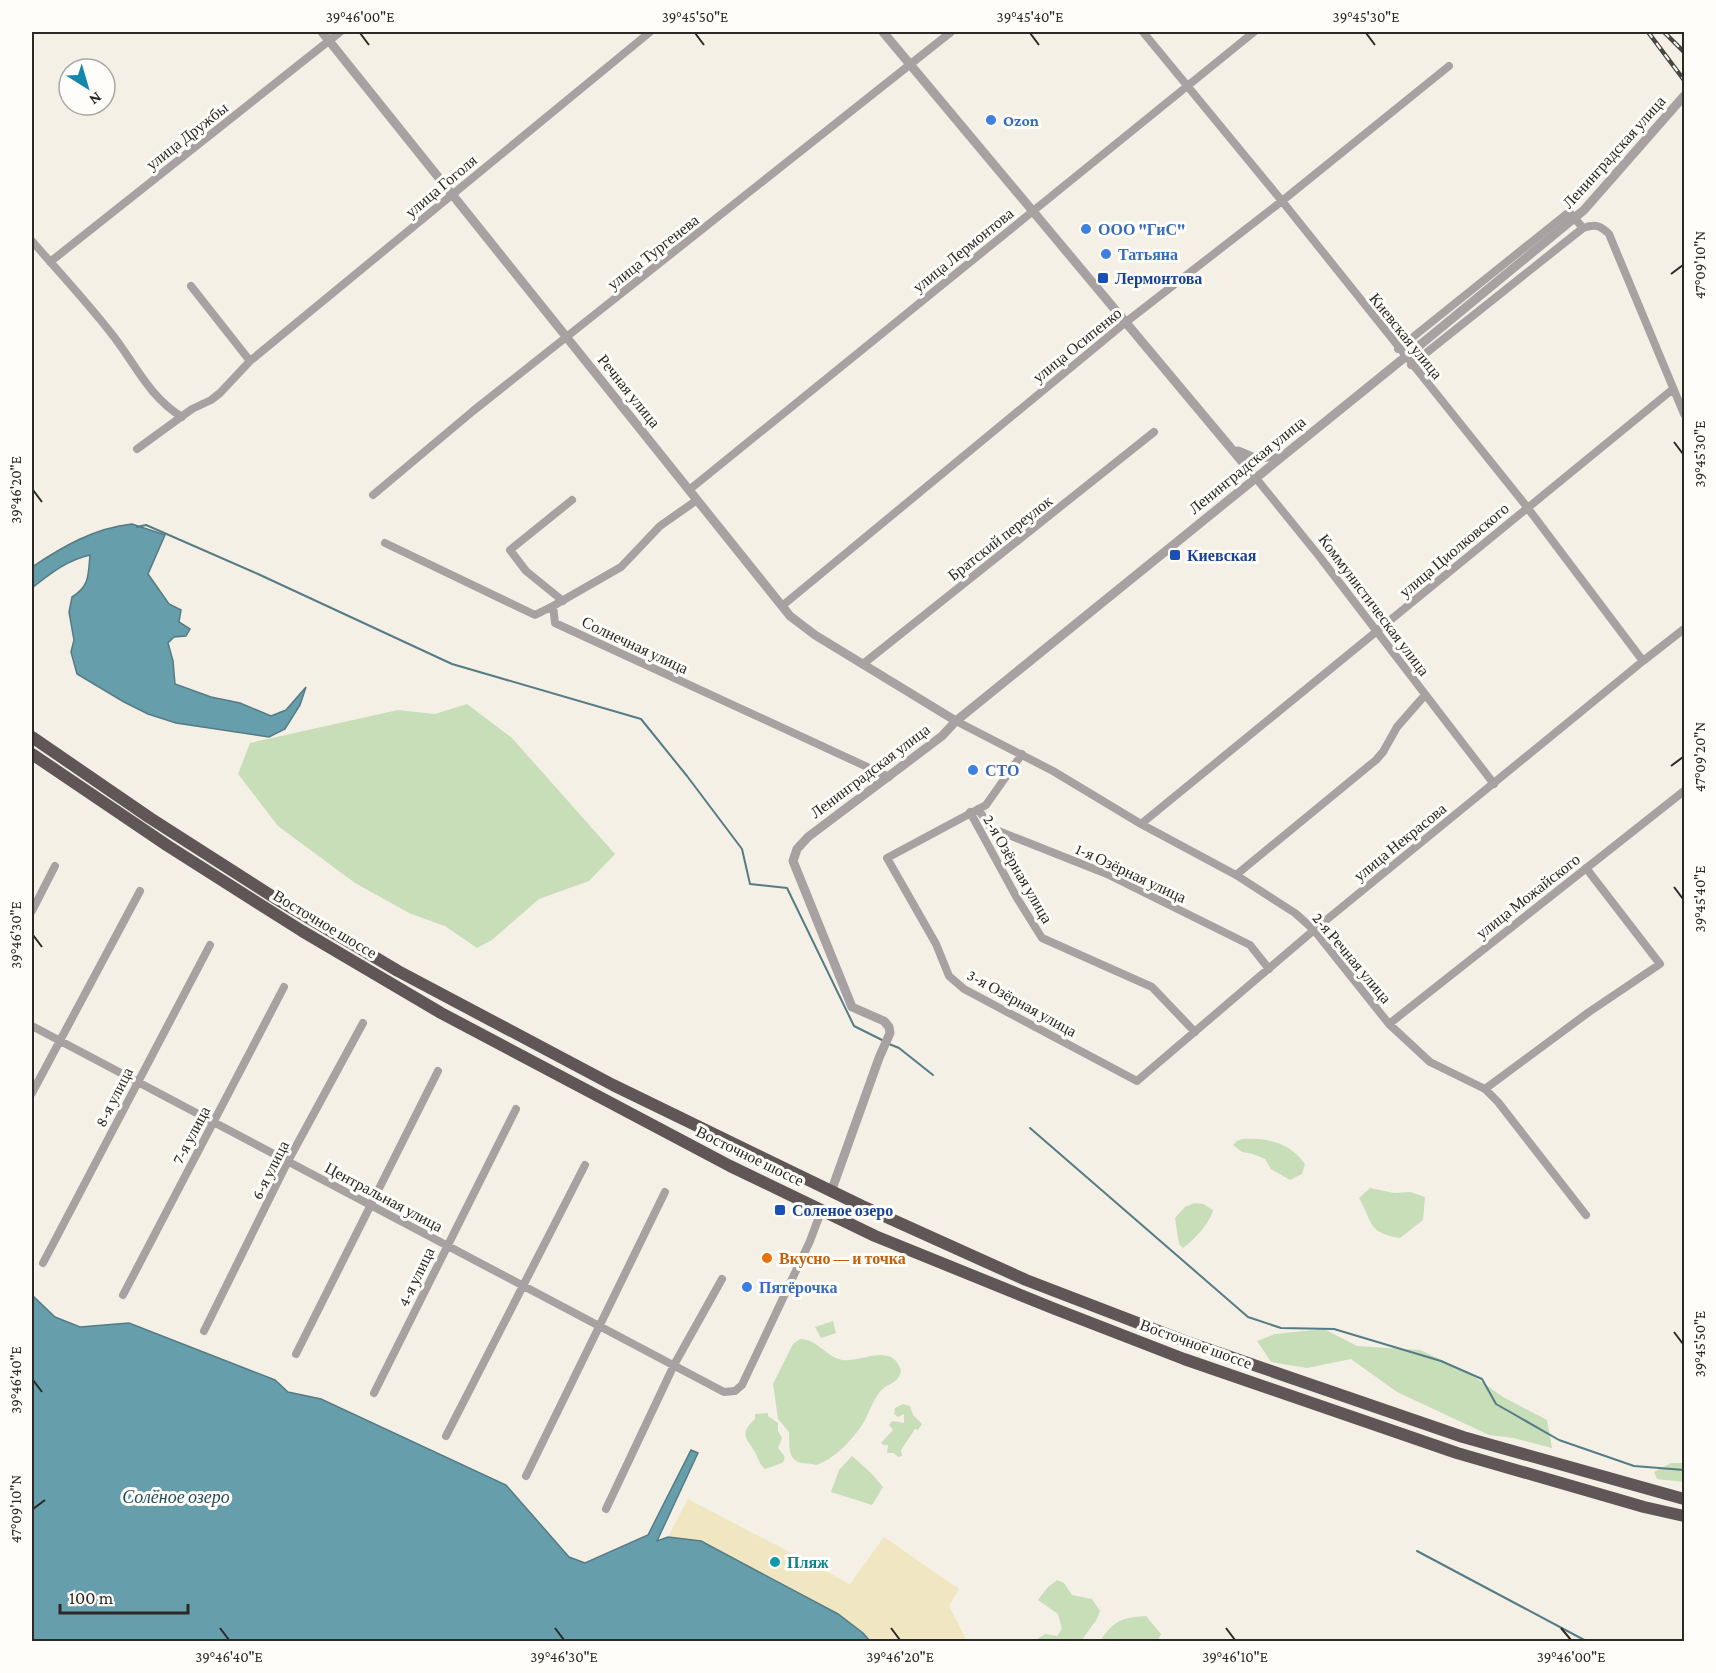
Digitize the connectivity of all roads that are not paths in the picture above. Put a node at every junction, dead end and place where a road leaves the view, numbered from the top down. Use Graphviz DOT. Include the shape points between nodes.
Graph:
graph roads {
  1 [pos="322,32"];
  2 [pos="340,32"];
  3 [pos="650,32"];
  4 [pos="883,32"];
  5 [pos="951,32"];
  6 [pos="1143,32"];
  7 [pos="1254,32"];
  8 [pos="330,40"];
  9 [pos="911,65"];
  10 [pos="1449,66"];
  11 [pos="1188,86"];
  12 [pos="1684,96"];
  13 [pos="453,194"];
  14 [pos="1282,201"];
  15 [pos="1032,210"];
  16 [pos="1583,228"];
  17 [pos="32,241"];
  18 [pos="50,262"];
  19 [pos="190,286"];
  20 [pos="1126,322"];
  21 [pos="567,338"];
  22 [pos="1398,349"];
  23 [pos="250,361"];
  24 [pos="1408,361"];
  25 [pos="1673,389"];
  26 [pos="1684,414"];
  27 [pos="182,417"];
  28 [pos="1154,432"];
  29 [pos="1229,445"];
  30 [pos="137,449"];
  31 [pos="1286,452"];
  32 [pos="1255,477"];
  33 [pos="689,490"];
  34 [pos="373,495"];
  35 [pos="572,500"];
  36 [pos="697,500"];
  37 [pos="1527,507"];
  38 [pos="385,543"];
  39 [pos="563,601"];
  40 [pos="553,606"];
  41 [pos="782,606"];
  42 [pos="1684,629"];
  43 [pos="1377,631"];
  44 [pos="1643,661"];
  45 [pos="863,664"];
  46 [pos="1425,695"];
  47 [pos="956,721"];
  48 [pos="32,737"];
  49 [pos="32,754"];
  50 [pos="1022,754"];
  51 [pos="889,777"];
  52 [pos="1494,784"];
  53 [pos="1684,791"];
  54 [pos="974,811"];
  55 [pos="1141,824"];
  56 [pos="55,866"];
  57 [pos="1586,868"];
  58 [pos="1236,875"];
  59 [pos="140,891"];
  60 [pos="32,911"];
  61 [pos="1314,930"];
  62 [pos="210,945"];
  63 [pos="1269,969"];
  64 [pos="284,987"];
  65 [pos="363,1023"];
  66 [pos="1389,1023"];
  67 [pos="32,1026"];
  68 [pos="1195,1032"];
  69 [pos="60,1041"];
  70 [pos="438,1071"];
  71 [pos="137,1081"];
  72 [pos="1137,1081"];
  73 [pos="572,1083"];
  74 [pos="613,1084"];
  75 [pos="1485,1089"];
  76 [pos="32,1094"];
  77 [pos="516,1109"];
  78 [pos="213,1122"];
  79 [pos="288,1161"];
  80 [pos="585,1165"];
  81 [pos="665,1192"];
  82 [pos="831,1192"];
  83 [pos="370,1204"];
  84 [pos="822,1209"];
  85 [pos="1586,1215"];
  86 [pos="447,1245"];
  87 [pos="43,1263"];
  88 [pos="722,1279"];
  89 [pos="522,1285"];
  90 [pos="1062,1294"];
  91 [pos="123,1295"];
  92 [pos="1055,1310"];
  93 [pos="598,1325"];
  94 [pos="204,1331"];
  95 [pos="296,1354"];
  96 [pos="674,1365"];
  97 [pos="374,1393"];
  98 [pos="446,1436"];
  99 [pos="526,1476"];
  100 [pos="1684,1499"];
  101 [pos="606,1509"];
  102 [pos="1684,1516"];
  1 -- 8 [label="street, Речная улица"];
  2 -- 8 [label="street, улица Дружбы"];
  3 -- 13 [label="street, улица Гоголя"];
  4 -- 9 [label="street, Коммунистическая улица"];
  5 -- 9 [label="street, улица Тургенева"];
  6 -- 11 [label="street, Киевская улица"];
  7 -- 11 [label="street, улица Лермонтова"];
  8 -- 13 [label="street, Речная улица"];
  8 -- 18 [label="street, улица Дружбы"];
  9 -- 15 [label="street, Коммунистическая улица"];
  9 -- 21 [label="street, улица Тургенева"];
  10 -- 14 [label="street, улица Осипенко"];
  11 -- 14 [label="street, Киевская улица"];
  11 -- 15 [label="street, улица Лермонтова"];
  12 -- 24 [label="street, Ленинградская улица, bridge" via="1584,210 1420,345"];
  13 -- 21 [label="street, Речная улица"];
  13 -- 23 [label="street, улица Гоголя"];
  14 -- 20 [label="street, улица Осипенко"];
  14 -- 22 [label="street, Киевская улица"];
  15 -- 20 [label="street, Коммунистическая улица"];
  15 -- 33 [label="street, улица Лермонтова"];
  16 -- 22 [label="street" via="1569,212"];
  16 -- 24 [label="street"];
  16 -- 25 [label="street" via="1602,226 1609,234"];
  17 -- 18 [label="street"];
  18 -- 27 [label="street" via="111,333 155,396"];
  19 -- 23 [label="street"];
  20 -- 29 [label="street, Коммунистическая улица"];
  20 -- 41 [label="street, улица Осипенко"];
  21 -- 33 [label="street, Речная улица"];
  21 -- 34 [label="street, улица Тургенева"];
  22 -- 24 [label="street, Киевская улица"];
  23 -- 27 [label="street, улица Гоголя" via="220,393"];
  24 -- 31 [label="street, Ленинградская улица"];
  24 -- 37 [label="street, Киевская улица"];
  25 -- 26 [label="street"];
  25 -- 37 [label="street, улица Циолковского"];
  27 -- 30 [label="street, улица Гоголя"];
  28 -- 45 [label="street, Братский переулок"];
  29 -- 31 [label="street, Коммунистическая улица" via="1257,459"];
  29 -- 32 [label="street, Коммунистическая улица"];
  31 -- 32 [label="street, Ленинградская улица"];
  32 -- 43 [label="street, Коммунистическая улица"];
  32 -- 47 [label="street, Ленинградская улица"];
  33 -- 36 [label="street, Речная улица"];
  35 -- 39 [label="street" via="510,550 526,571"];
  36 -- 39 [label="street" via="660,526 621,567"];
  36 -- 41 [label="street, Речная улица"];
  37 -- 43 [label="street, улица Циолковского"];
  37 -- 44 [label="street, Киевская улица"];
  38 -- 40 [label="street" via="535,615"];
  39 -- 40 [label="street"];
  40 -- 51 [label="street, Солнечная улица" via="555,623"];
  41 -- 45 [label="street, Речная улица" via="800,625"];
  42 -- 44 [label="street, улица Некрасова"];
  43 -- 46 [label="street, Коммунистическая улица"];
  43 -- 55 [label="street, улица Циолковского"];
  44 -- 52 [label="street, улица Некрасова"];
  45 -- 47 [label="street, Речная улица"];
  46 -- 52 [label="street, Коммунистическая улица"];
  46 -- 58 [label="street" via="1397,727 1376,760"];
  47 -- 50 [label="street, 2-я Речная улица"];
  47 -- 51 [label="street, Ленинградская улица"];
  48 -- 74 [label="highway, Восточное шоссе" via="275,898 399,971"];
  49 -- 73 [label="highway, Восточное шоссе" via="302,931 441,1013"];
  50 -- 54 [label="street" via="986,805"];
  50 -- 55 [label="street, 2-я Речная улица"];
  51 -- 82 [label="street, Ленинградская улица" via="808,837 793,861 852,1007 884,1021 890,1033"];
  52 -- 61 [label="street, улица Некрасова"];
  53 -- 57 [label="street, улица Можайского"];
  54 -- 63 [label="street, 1-я Озёрная улица" via="991,828 1107,874 1250,945"];
  54 -- 68 [label="street, 2-я Озёрная улица" via="1017,898 1042,938 1152,987"];
  54 -- 72 [label="street, 3-я Озёрная улица" via="887,858 936,944 949,976 964,989"];
  55 -- 58 [label="street, 2-я Речная улица"];
  56 -- 60 [label="street"];
  57 -- 66 [label="street, улица Можайского"];
  57 -- 75 [label="street" via="1660,964"];
  58 -- 61 [label="street, 2-я Речная улица" via="1295,912"];
  59 -- 69 [label="street"];
  61 -- 63 [label="street, улица Некрасова"];
  61 -- 66 [label="street, 2-я Речная улица"];
  62 -- 71 [label="street, 8-я улица"];
  63 -- 68 [label="street, улица Некрасова"];
  64 -- 78 [label="street, 7-я улица"];
  65 -- 79 [label="street, 6-я улица"];
  66 -- 75 [label="street, 2-я Речная улица" via="1430,1062"];
  67 -- 69 [label="street, Центральная улица"];
  68 -- 72 [label="street, улица Некрасова"];
  69 -- 71 [label="street, Центральная улица"];
  69 -- 76 [label="street"];
  70 -- 83 [label="street"];
  71 -- 78 [label="street, Центральная улица"];
  71 -- 87 [label="street, 8-я улица"];
  73 -- 74 [label="highway" via="550,1069 547,1061 558,1061 602,1083"];
  73 -- 84 [label="highway, Восточное шоссе" via="730,1166"];
  74 -- 82 [label="highway, Восточное шоссе"];
  75 -- 85 [label="street, 2-я Речная улица"];
  77 -- 86 [label="street, 4-я улица"];
  78 -- 79 [label="street, Центральная улица"];
  78 -- 91 [label="street, 7-я улица"];
  79 -- 83 [label="street, Центральная улица"];
  79 -- 94 [label="street, 6-я улица"];
  80 -- 89 [label="street"];
  81 -- 93 [label="street"];
  82 -- 90 [label="highway, Восточное шоссе"];
  83 -- 86 [label="street, Центральная улица"];
  83 -- 95 [label="street"];
  84 -- 92 [label="highway, Восточное шоссе" via="875,1236"];
  84 -- 96 [label="street, Центральная улица" via="742,1385 724,1392"];
  86 -- 89 [label="street, Центральная улица"];
  86 -- 97 [label="street, 4-я улица"];
  88 -- 96 [label="street"];
  89 -- 93 [label="street, Центральная улица"];
  89 -- 98 [label="street"];
  90 -- 92 [label="highway" via="1066,1304"];
  90 -- 100 [label="highway, Восточное шоссе" via="1190,1343 1463,1437"];
  92 -- 102 [label="highway, Восточное шоссе" via="1457,1454"];
  93 -- 96 [label="street, Центральная улица"];
  93 -- 99 [label="street"];
  96 -- 101 [label="street"];
}
